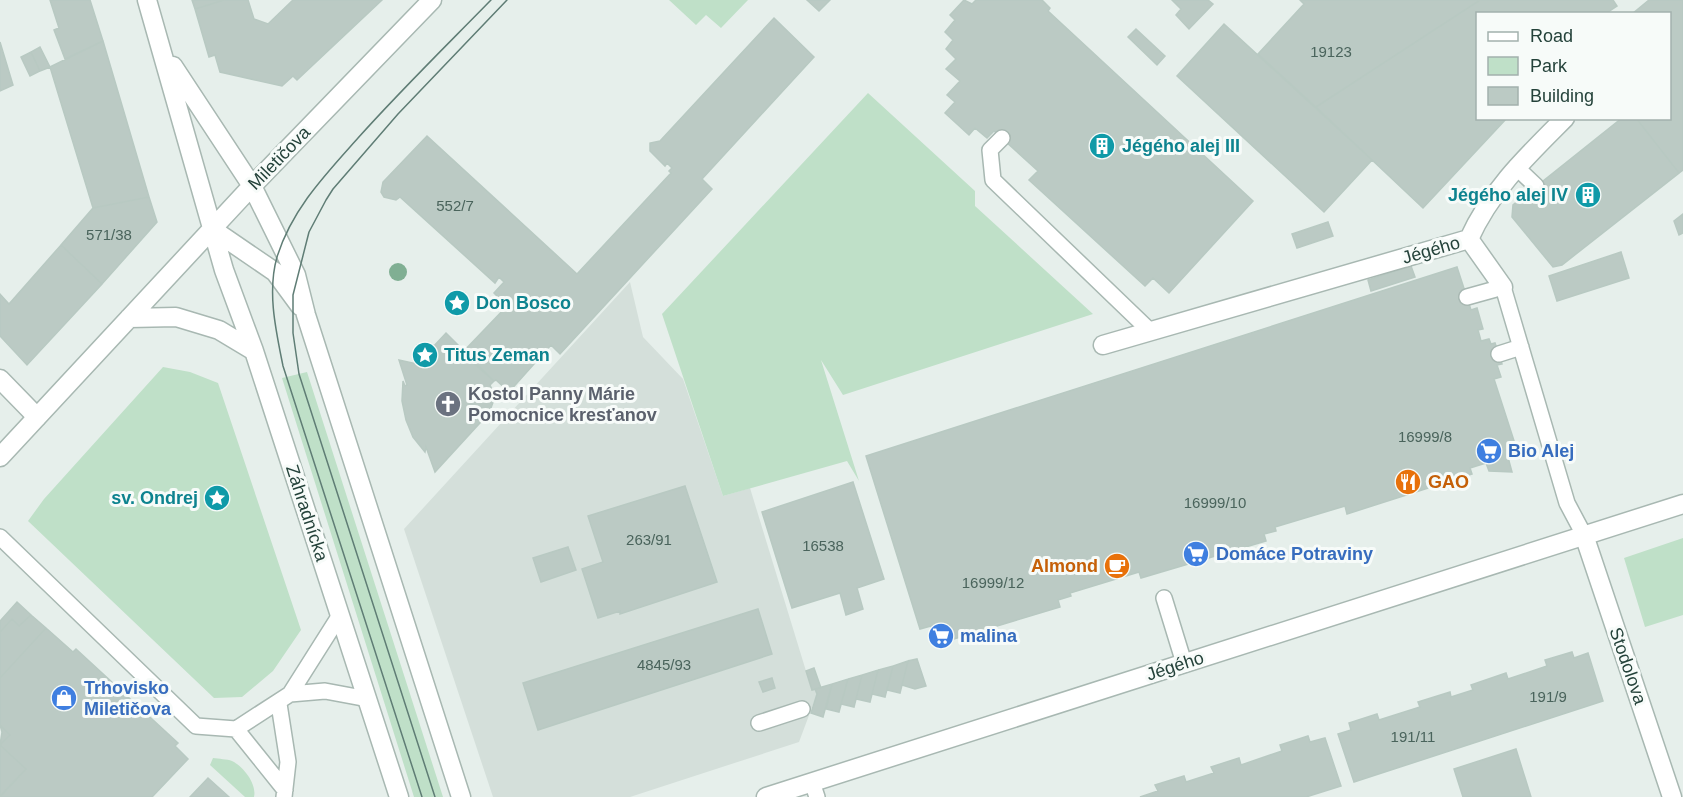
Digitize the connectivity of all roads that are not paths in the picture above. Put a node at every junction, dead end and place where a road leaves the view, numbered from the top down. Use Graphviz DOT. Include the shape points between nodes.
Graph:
graph roads {
  1 [pos="147,0"];
  2 [pos="432,0"];
  3 [pos="161,47"];
  4 [pos="1563,120"];
  5 [pos="1002,138"];
  6 [pos="1516,167"];
  7 [pos="252,186"];
  8 [pos="1536,186"];
  9 [pos="212,229"];
  10 [pos="1469,239"];
  11 [pos="1503,286"];
  12 [pos="1467,297"];
  13 [pos="306,315"];
  14 [pos="129,318"];
  15 [pos="1150,331"];
  16 [pos="1103,345"];
  17 [pos="1521,347"];
  18 [pos="254,351"];
  19 [pos="1499,354"];
  20 [pos="0,379"];
  21 [pos="37,417"];
  22 [pos="0,457"];
  23 [pos="1683,504"];
  24 [pos="1584,535"];
  25 [pos="0,537"];
  26 [pos="1164,598"];
  27 [pos="340,615"];
  28 [pos="1184,663"];
  29 [pos="284,699"];
  30 [pos="368,699"];
  31 [pos="802,709"];
  32 [pos="759,723"];
  33 [pos="236,729"];
  34 [pos="814,790"];
  35 [pos="285,793"];
  36 [pos="399,797"];
  37 [pos="461,797"];
  38 [pos="766,797"];
  39 [pos="1672,797"];
  1 -- 3 [label="street, Záhradnícka"];
  2 -- 7 [label="street, Miletičova"];
  3 -- 7 [label="street, Záhradnícka"];
  3 -- 9 [label="street, Záhradnícka"];
  4 -- 6 [label="street, Jégého"];
  5 -- 15 [label="lane" via="990,150 993,180"];
  6 -- 8 [label="lane"];
  6 -- 10 [label="street, Jégého" via="1482,211"];
  7 -- 9 [label="street, Miletičova"];
  7 -- 13 [label="street, Záhradnícka" via="296,275"];
  9 -- 13 [label="street, Záhradnícka" via="275,272"];
  9 -- 14 [label="street, Miletičova"];
  9 -- 18 [label="street, Záhradnícka"];
  10 -- 11 [label="street, Jégého"];
  10 -- 15 [label="street, Jégého"];
  11 -- 12 [label="lane"];
  11 -- 17 [label="lane, Jégého"];
  13 -- 37 [label="street, Záhradnícka"];
  14 -- 18 [label="street" via="176,317 219,330"];
  14 -- 21 [label="street, Miletičova"];
  15 -- 16 [label="street, Jégého"];
  17 -- 19 [label="lane"];
  17 -- 24 [label="lane, Jégého" via="1567,503"];
  18 -- 27 [label="street, Záhradnícka"];
  20 -- 21 [label="street"];
  21 -- 22 [label="street, Miletičova"];
  23 -- 24 [label="street, Jégého"];
  24 -- 28 [label="street, Jégého"];
  24 -- 39 [label="street, Stodolova"];
  25 -- 33 [label="lane" via="196,726"];
  26 -- 28 [label="lane"];
  27 -- 29 [label="lane"];
  27 -- 30 [label="street, Záhradnícka"];
  28 -- 34 [label="street, Jégého"];
  29 -- 30 [label="lane" via="325,691"];
  29 -- 33 [label="lane"];
  29 -- 35 [label="lane" via="288,762"];
  30 -- 36 [label="street, Záhradnícka"];
  31 -- 32 [label="lane"];
  33 -- 35 [label="lane"];
  34 -- 38 [label="street, Jégého"];
}
